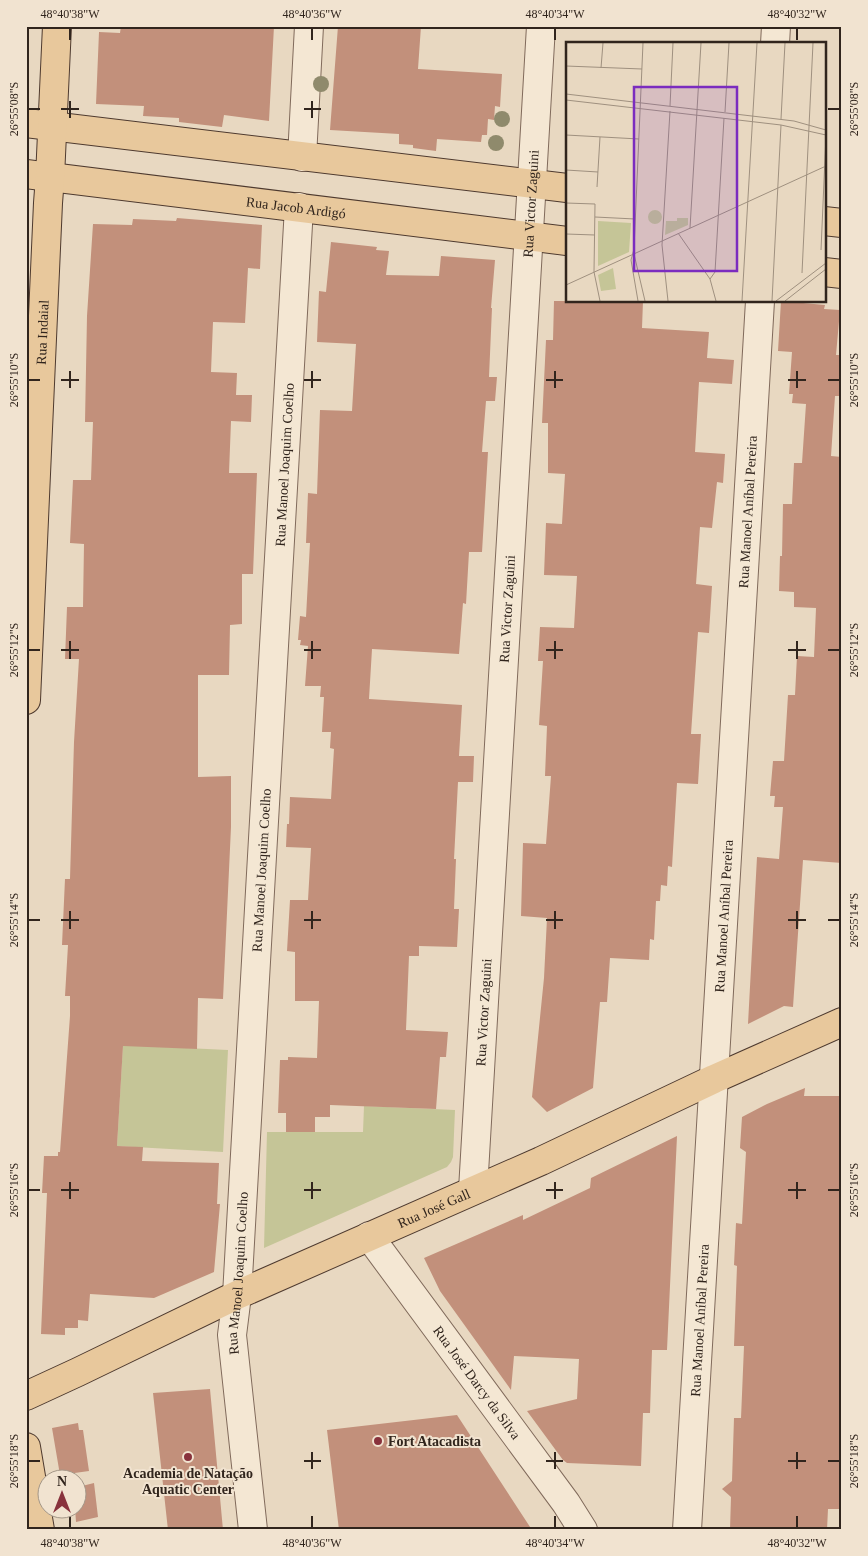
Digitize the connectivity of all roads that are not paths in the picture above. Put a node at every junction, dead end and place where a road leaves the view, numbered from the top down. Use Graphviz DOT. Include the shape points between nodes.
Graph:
graph roads {
  1 [pos="57,26"];
  2 [pos="309,26"];
  3 [pos="541,26"];
  4 [pos="776,26"];
  5 [pos="775,42"];
  6 [pos="26,123"];
  7 [pos="53,126"];
  8 [pos="302,157"];
  9 [pos="38,175"];
  10 [pos="532,184"];
  11 [pos="566,188"];
  12 [pos="299,207"];
  13 [pos="826,221"];
  14 [pos="842,224"];
  15 [pos="529,236"];
  16 [pos="566,241"];
  17 [pos="826,272"];
  18 [pos="842,274"];
  19 [pos="760,302"];
  20 [pos="32,438"];
  21 [pos="26,700"];
  22 [pos="842,1022"];
  23 [pos="714,1080"];
  24 [pos="473,1190"];
  25 [pos="369,1236"];
  26 [pos="237,1295"];
  27 [pos="26,1396"];
  28 [pos="26,1448"];
  29 [pos="40,1530"];
  30 [pos="253,1530"];
  31 [pos="583,1530"];
  32 [pos="687,1530"];
  1 -- 7 [label="main road, Rua Indaial"];
  2 -- 8 [label="street"];
  3 -- 10 [label="street, Rua Victor Zaguini"];
  4 -- 5 [label="street"];
  6 -- 7 [label="main road"];
  7 -- 8 [label="main road"];
  7 -- 9 [label="main road, Rua Indaial"];
  8 -- 10 [label="main road"];
  9 -- 12 [label="main road, Rua Jacob Ardigó"];
  9 -- 20 [label="main road, Rua Indaial" via="48,203"];
  10 -- 11 [label="main road"];
  10 -- 15 [label="street, Rua Victor Zaguini"];
  12 -- 15 [label="main road, Rua Jacob Ardigó"];
  12 -- 26 [label="street, Rua Manoel Joaquim Coelho"];
  13 -- 14 [label="main road"];
  15 -- 16 [label="main road, Rua Jacob Ardigó"];
  15 -- 24 [label="street, Rua Victor Zaguini"];
  17 -- 18 [label="main road"];
  19 -- 23 [label="street, Rua Manoel Aníbal Pereira"];
  20 -- 21 [label="main road, Rua Indaial"];
  22 -- 23 [label="main road, Rua José Gall"];
  23 -- 24 [label="main road, Rua José Gall"];
  23 -- 32 [label="street, Rua Manoel Aníbal Pereira"];
  24 -- 25 [label="main road, Rua José Gall"];
  25 -- 26 [label="main road, Rua José Gall"];
  25 -- 31 [label="street, Rua José Darcy da Silva"];
  26 -- 27 [label="main road, Rua José Gall"];
  26 -- 30 [label="street, Rua Manoel Joaquim Coelho" via="232,1335"];
  28 -- 29 [label="main road"];
}
